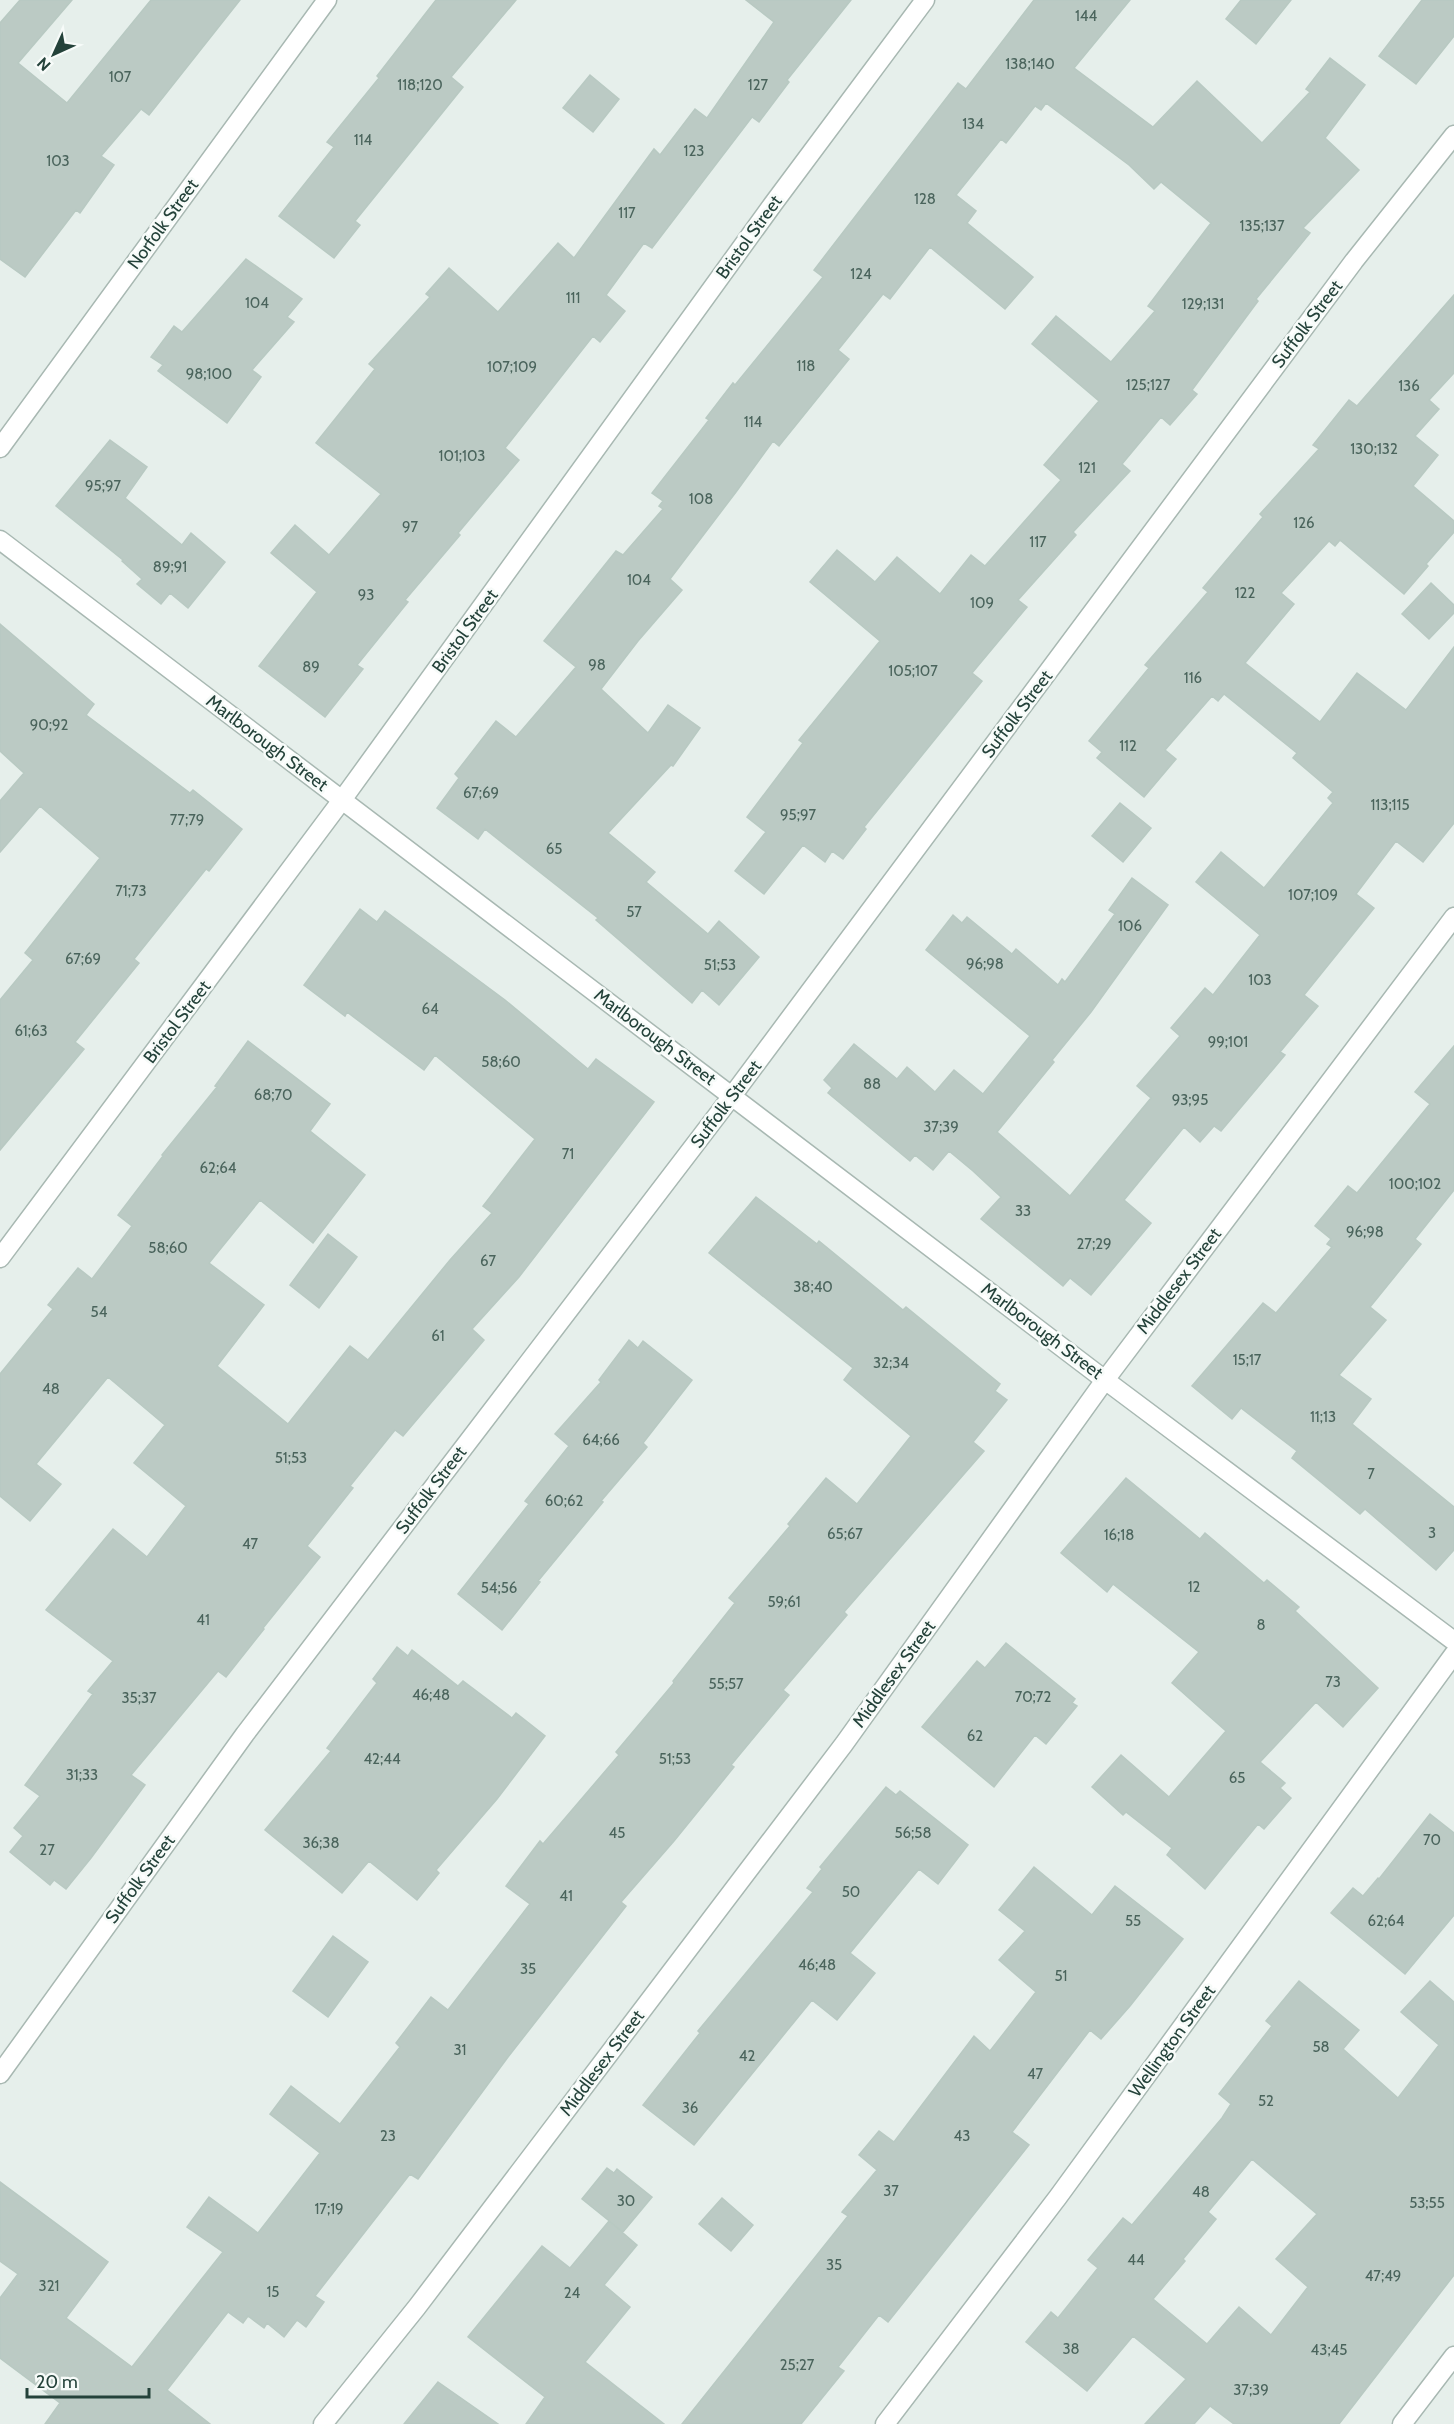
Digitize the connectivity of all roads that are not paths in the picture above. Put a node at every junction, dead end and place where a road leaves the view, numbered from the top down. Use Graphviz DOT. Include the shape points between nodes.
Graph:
graph roads {
  1 [pos="327,0"];
  2 [pos="925,0"];
  3 [pos="1454,135"];
  4 [pos="0,448"];
  5 [pos="0,540"];
  6 [pos="342,800"];
  7 [pos="1454,917"];
  8 [pos="732,1096"];
  9 [pos="0,1258"];
  10 [pos="1105,1380"];
  11 [pos="1454,1641"];
  12 [pos="1454,1654"];
  13 [pos="0,2074"];
  14 [pos="1454,2356"];
  15 [pos="323,2424"];
  16 [pos="885,2424"];
  17 [pos="1402,2424"];
  1 -- 4 [label="street, Norfolk Street"];
  2 -- 6 [label="street, Bristol Street"];
  3 -- 8 [label="street, Suffolk Street" via="1354,261"];
  5 -- 6 [label="street, Marlborough Street"];
  6 -- 8 [label="street, Marlborough Street"];
  6 -- 9 [label="street, Bristol Street"];
  7 -- 10 [label="street, Middlesex Street"];
  8 -- 10 [label="street, Marlborough Street"];
  8 -- 13 [label="street, Suffolk Street" via="245,1734"];
  10 -- 11 [label="street, Marlborough Street"];
  10 -- 15 [label="street, Middlesex Street" via="844,1744 424,2298"];
  12 -- 16 [label="street, Wellington Street" via="1058,2197"];
  14 -- 17 [label="street"];
}
